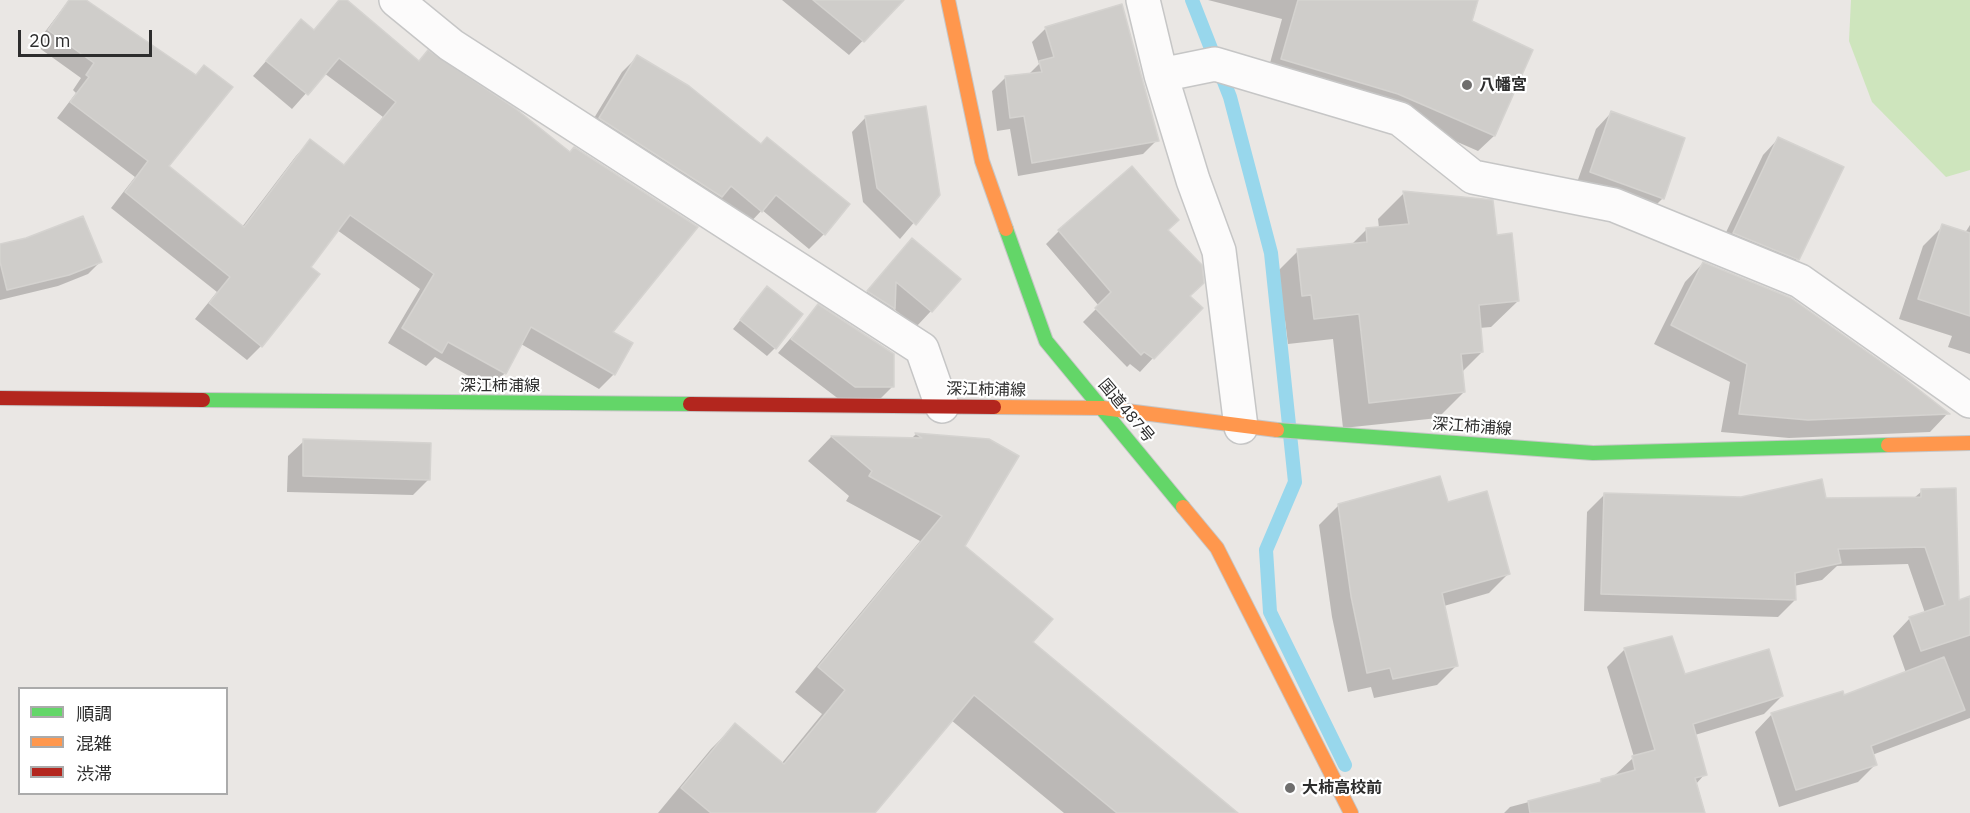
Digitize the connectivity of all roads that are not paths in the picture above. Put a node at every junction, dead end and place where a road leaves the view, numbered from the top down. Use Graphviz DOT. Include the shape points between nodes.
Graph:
graph roads {
  1 [pos="396,0"];
  2 [pos="948,0"];
  3 [pos="1143,0"];
  4 [pos="1161,75"];
  5 [pos="0,398"];
  6 [pos="1970,401"];
  7 [pos="942,406"];
  8 [pos="1103,408"];
  9 [pos="1252,428"];
  10 [pos="1970,443"];
  11 [pos="1351,813"];
  1 -- 7 [label="street" via="450,45 922,349"];
  2 -- 8 [label="main road, 国道487号" via="982,161 1046,341"];
  3 -- 4 [label="street"];
  4 -- 6 [label="street" via="1215,64 1400,119 1473,177 1614,206 1800,281"];
  4 -- 9 [label="street" via="1219,251"];
  5 -- 7 [label="main road, 深江柿浦線"];
  7 -- 8 [label="main road, 深江柿浦線"];
  8 -- 9 [label="main road, 深江柿浦線"];
  8 -- 11 [label="main road, 国道487号" via="1217,548"];
  9 -- 10 [label="main road, 深江柿浦線" via="1593,453"];
}
